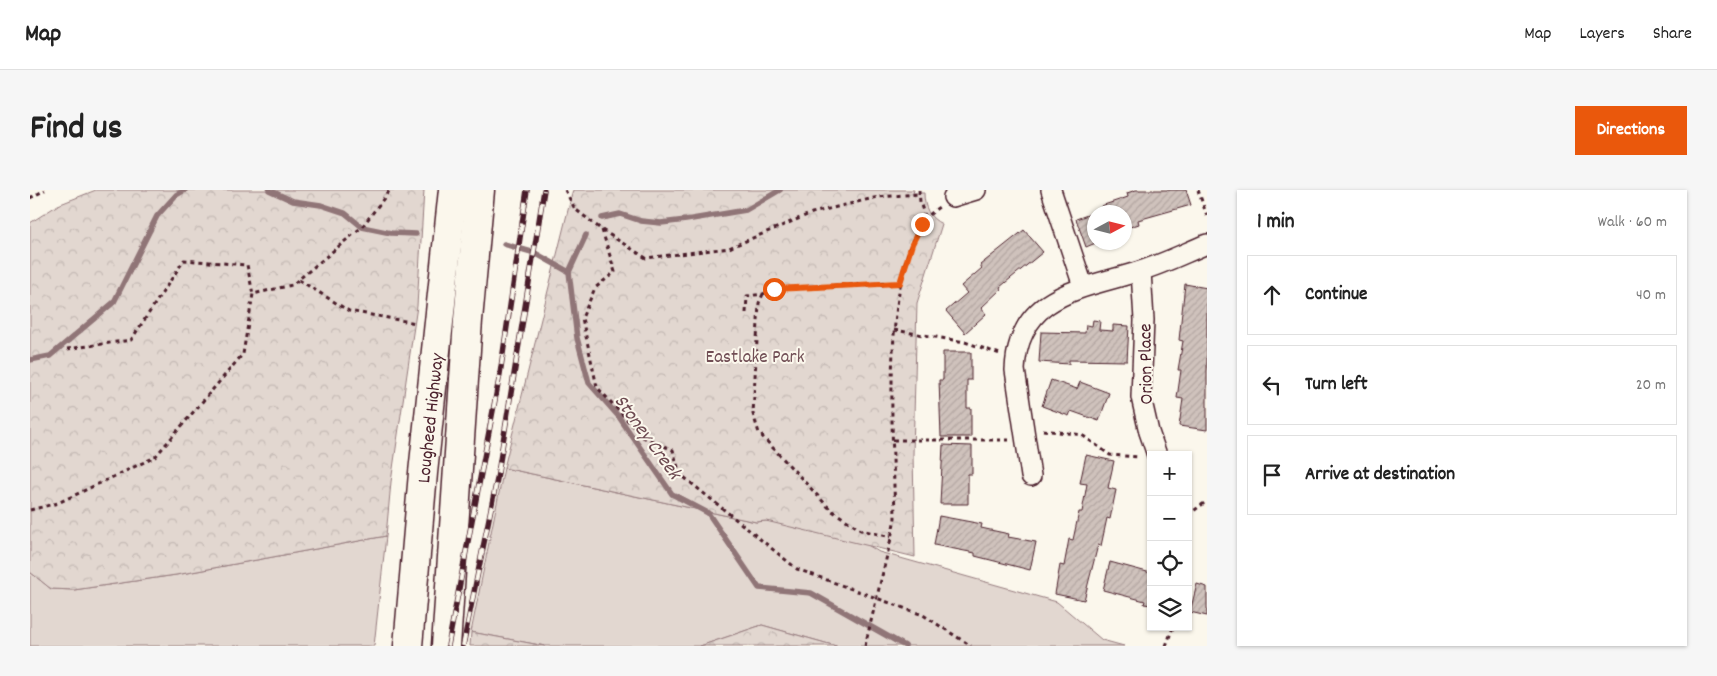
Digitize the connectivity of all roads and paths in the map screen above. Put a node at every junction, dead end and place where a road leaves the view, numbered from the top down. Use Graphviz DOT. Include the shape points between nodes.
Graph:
graph roads {
  1 [pos="45,190"];
  2 [pos="390,190"];
  3 [pos="454,190"];
  4 [pos="480,190"];
  5 [pos="565,190"];
  6 [pos="976,190"];
  7 [pos="1051,190"];
  8 [pos="1198,190"];
  9 [pos="919,192"];
  10 [pos="953,197"];
  11 [pos="30,198"];
  12 [pos="1207,216"];
  13 [pos="602,230"];
  14 [pos="1207,244"];
  15 [pos="1141,271"];
  16 [pos="299,280"];
  17 [pos="900,283"];
  18 [pos="1082,286"];
  19 [pos="253,294"];
  20 [pos="763,294"];
  21 [pos="746,313"];
  22 [pos="419,324"];
  23 [pos="894,330"];
  24 [pos="67,349"];
  25 [pos="1015,360"];
  26 [pos="1026,434"];
  27 [pos="893,440"];
  28 [pos="1150,451"];
  29 [pos="1147,456"];
  30 [pos="1031,476"];
  31 [pos="1207,501"];
  32 [pos="30,510"];
  33 [pos="1192,512"];
  34 [pos="892,537"];
  35 [pos="1172,631"];
  36 [pos="408,646"];
  37 [pos="446,646"];
  38 [pos="865,646"];
  39 [pos="971,646"];
  40 [pos="1166,646"];
  1 -- 11 [label="path"];
  2 -- 16 [label="path" via="362,227"];
  3 -- 36 [label="main road, Lougheed Highway"];
  4 -- 37 [label="main road, Lougheed Highway" via="458,442"];
  5 -- 13 [label="path" via="575,209"];
  6 -- 10 [label="street"];
  7 -- 18 [label="street"];
  8 -- 12 [label="path"];
  9 -- 13 [label="path" via="868,199 812,213 729,248 683,254 646,258"];
  9 -- 17 [label="path" via="925,217 912,244"];
  13 -- 39 [label="path" via="615,272 595,288 582,318 597,387 642,437 673,450 680,474 796,569 923,615"];
  14 -- 15 [label="street"];
  15 -- 18 [label="street"];
  15 -- 28 [label="street, Orion Place" via="1144,320 1141,397"];
  16 -- 19 [label="path" via="292,285"];
  16 -- 22 [label="path" via="349,311"];
  17 -- 20 [label="path" via="787,287"];
  17 -- 23 [label="path"];
  18 -- 25 [label="street" via="1044,306 1022,336"];
  19 -- 24 [label="path" via="247,265 184,260 131,340"];
  19 -- 32 [label="path" via="243,354 155,457 58,503"];
  20 -- 21 [label="path" via="747,296"];
  20 -- 34 [label="path" via="759,303 753,414 759,433 831,510 861,530"];
  23 -- 25 [label="path" via="966,342"];
  23 -- 27 [label="path"];
  25 -- 26 [label="street" via="1017,394"];
  26 -- 27 [label="path"];
  26 -- 29 [label="path" via="1082,435 1110,455"];
  26 -- 30 [label="street"];
  27 -- 34 [label="path" via="895,518"];
  31 -- 33 [label="path"];
  34 -- 38 [label="path, bridge"];
  35 -- 40 [label="path"];
}
